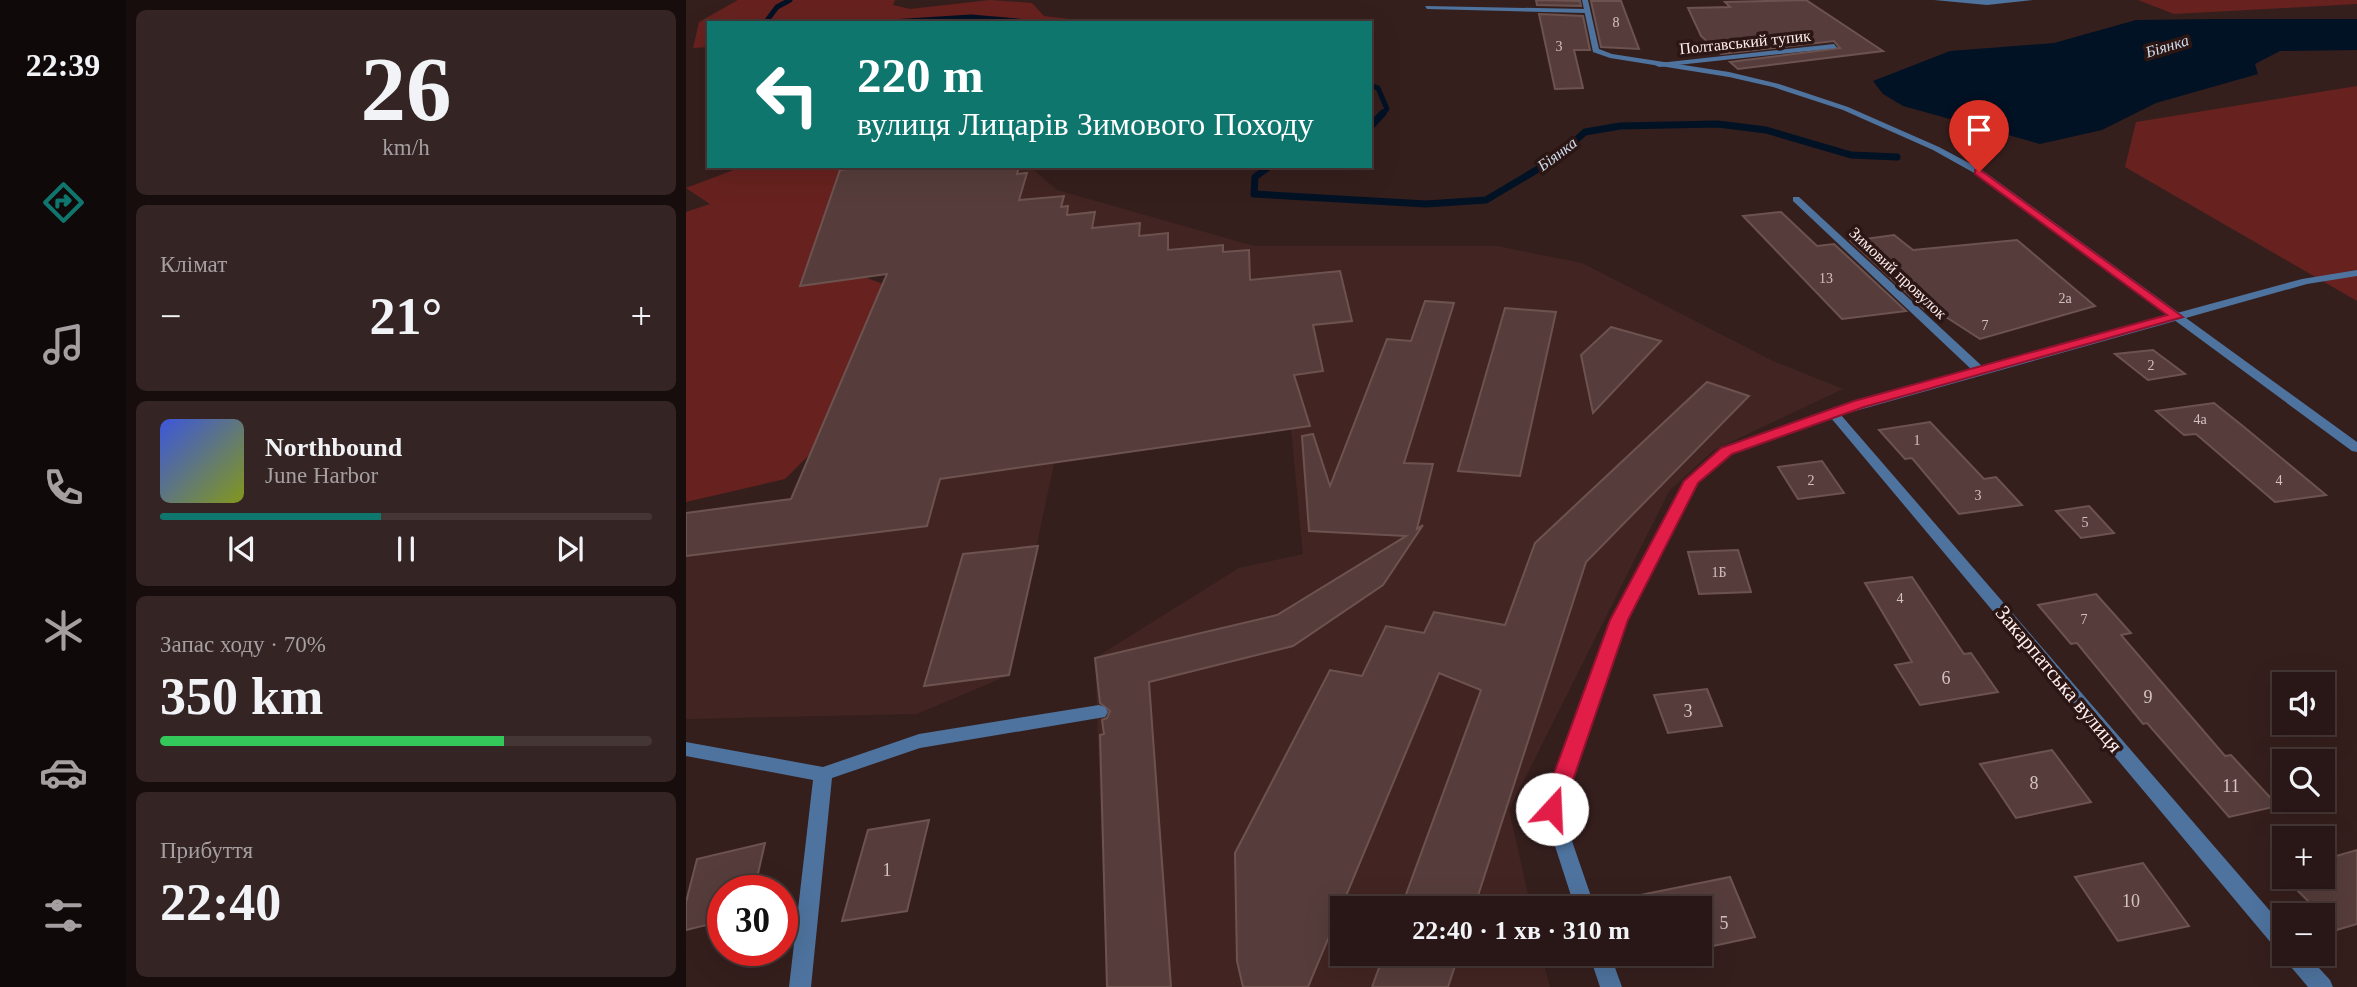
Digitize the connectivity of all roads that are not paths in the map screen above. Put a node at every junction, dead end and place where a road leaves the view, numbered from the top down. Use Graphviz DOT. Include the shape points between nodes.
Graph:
graph roads {
  1 [pos="1585,0"];
  2 [pos="1937,0"];
  3 [pos="2030,0"];
  4 [pos="1427,7"];
  5 [pos="1586,11"];
  6 [pos="1834,46"];
  7 [pos="1659,65"];
  8 [pos="1796,199"];
  9 [pos="2357,273"];
  10 [pos="2176,317"];
  11 [pos="1979,370"];
  12 [pos="1833,414"];
  13 [pos="2357,448"];
  14 [pos="1099,712"];
  15 [pos="686,749"];
  16 [pos="823,774"];
  17 [pos="1581,896"];
  18 [pos="2272,929"];
  19 [pos="1604,966"];
  20 [pos="2304,966"];
  21 [pos="800,987"];
  22 [pos="1611,987"];
  23 [pos="2322,987"];
  1 -- 5 [label="street"];
  2 -- 3 [label="street"];
  4 -- 5 [label="street"];
  5 -- 7 [label="street" via="1596,50"];
  6 -- 7 [label="street, Полтавський тупик"];
  7 -- 10 [label="street" via="1798,91 1930,143 1979,172"];
  8 -- 11 [label="street, Зимовий провулок"];
  9 -- 10 [label="street" via="2306,281"];
  10 -- 11 [label="street"];
  10 -- 13 [label="street"];
  11 -- 12 [label="street"];
  12 -- 17 [label="street" via="1727,451 1692,481 1619,620 1552,809"];
  12 -- 18 [label="street, Закарпатська вулиця"];
  14 -- 16 [label="street" via="919,741"];
  15 -- 16 [label="street"];
  16 -- 21 [label="street"];
  19 -- 22 [label="street"];
  20 -- 23 [label="street"];
}
